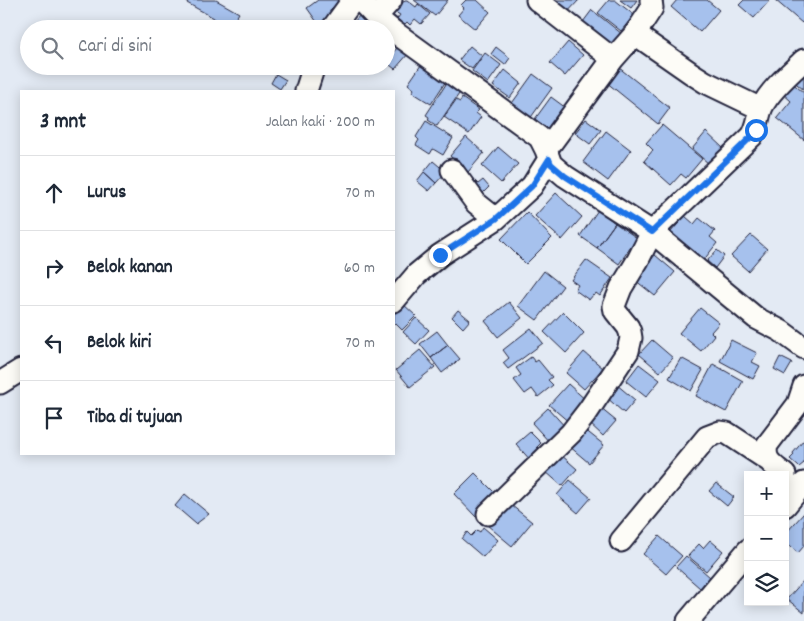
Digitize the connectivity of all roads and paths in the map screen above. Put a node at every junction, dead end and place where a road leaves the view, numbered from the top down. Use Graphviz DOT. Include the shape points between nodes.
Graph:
graph roads {
  1 [pos="353,0"];
  2 [pos="360,0"];
  3 [pos="391,0"];
  4 [pos="538,0"];
  5 [pos="651,0"];
  6 [pos="376,17"];
  7 [pos="339,20"];
  8 [pos="380,20"];
  9 [pos="395,32"];
  10 [pos="635,34"];
  11 [pos="613,59"];
  12 [pos="804,60"];
  13 [pos="311,75"];
  14 [pos="306,90"];
  15 [pos="761,108"];
  16 [pos="548,154"];
  17 [pos="452,170"];
  18 [pos="496,219"];
  19 [pos="652,232"];
  20 [pos="395,300"];
  21 [pos="804,348"];
  22 [pos="20,371"];
  23 [pos="0,383"];
  24 [pos="804,386"];
  25 [pos="768,460"];
  26 [pos="796,482"];
  27 [pos="789,497"];
  28 [pos="488,514"];
  29 [pos="621,541"];
  30 [pos="744,555"];
  31 [pos="688,621"];
  1 -- 7 [label="street"];
  2 -- 6 [label="street"];
  3 -- 6 [label="street"];
  4 -- 11 [label="street"];
  5 -- 10 [label="street" via="652,8"];
  6 -- 8 [label="street"];
  9 -- 16 [label="street" via="539,137"];
  10 -- 11 [label="street"];
  10 -- 15 [label="street" via="698,78"];
  11 -- 16 [label="street"];
  12 -- 15 [label="street"];
  13 -- 14 [label="street"];
  15 -- 19 [label="street" via="752,136"];
  16 -- 18 [label="street" via="532,186"];
  16 -- 19 [label="street" via="551,164 565,176"];
  17 -- 18 [label="street" via="476,203"];
  18 -- 20 [label="street" via="440,255 417,274"];
  19 -- 21 [label="street" via="756,318"];
  19 -- 28 [label="street" via="614,306 630,332 628,351 571,433"];
  22 -- 23 [label="street"];
  24 -- 25 [label="street" via="798,404 768,445"];
  25 -- 26 [label="street"];
  25 -- 29 [label="street" via="726,433 707,437"];
  26 -- 27 [label="street"];
  30 -- 31 [label="street"];
}
